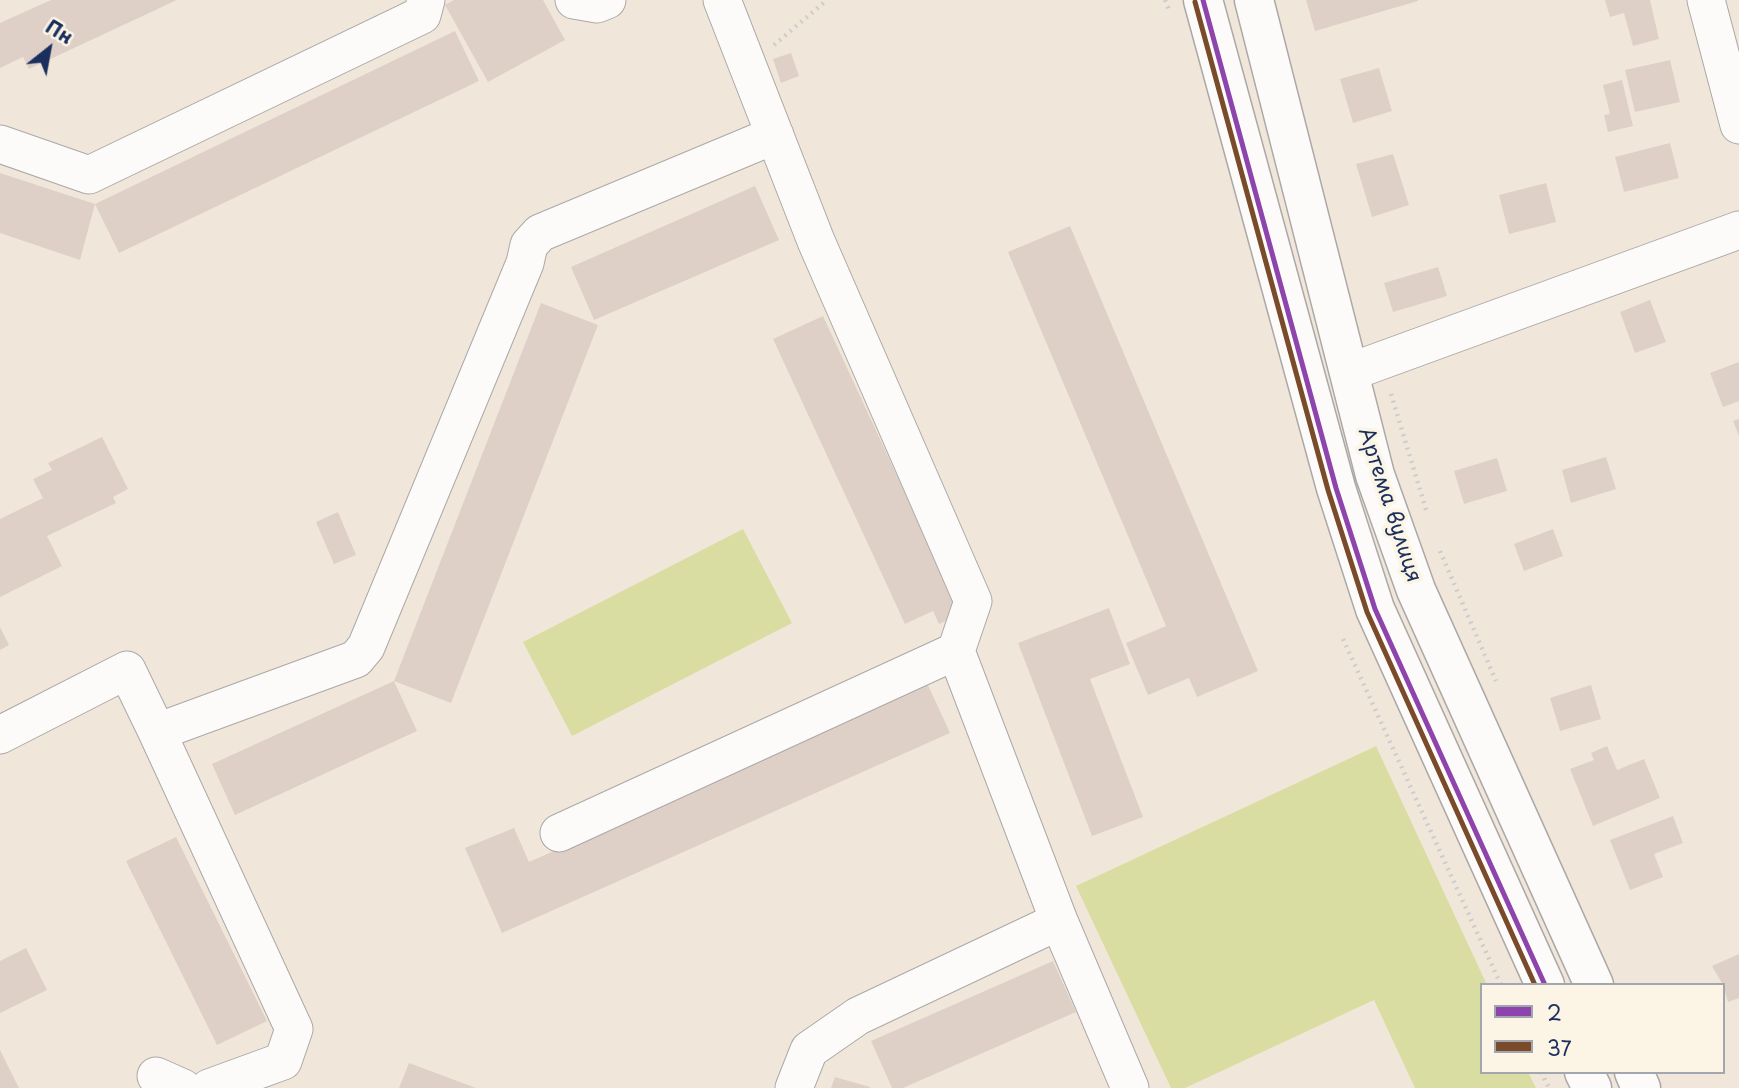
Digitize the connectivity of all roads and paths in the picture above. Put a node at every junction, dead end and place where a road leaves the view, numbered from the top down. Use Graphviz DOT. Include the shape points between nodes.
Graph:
graph roads {
  1 [pos="426,0"];
  2 [pos="574,0"];
  3 [pos="607,0"];
  4 [pos="722,0"];
  5 [pos="827,0"];
  6 [pos="1203,0"];
  7 [pos="1254,0"];
  8 [pos="1706,0"];
  9 [pos="748,67"];
  10 [pos="1739,125"];
  11 [pos="775,135"];
  12 [pos="0,144"];
  13 [pos="1739,230"];
  14 [pos="1366,366"];
  15 [pos="1429,522"];
  16 [pos="1438,547"];
  17 [pos="1343,639"];
  18 [pos="956,651"];
  19 [pos="1498,684"];
  20 [pos="157,732"];
  21 [pos="0,735"];
  22 [pos="559,833"];
  23 [pos="1059,921"];
  24 [pos="1501,983"];
  25 [pos="1544,983"];
  26 [pos="1593,983"];
  27 [pos="209,1088"];
  28 [pos="794,1088"];
  29 [pos="1130,1088"];
  1 -- 12 [label="street" via="422,15 89,175"];
  2 -- 3 [label="street" via="597,4"];
  4 -- 9 [label="street"];
  5 -- 9 [label="path"];
  6 -- 25 [label="main road, Артема вулиця" via="1335,488 1375,608"];
  7 -- 14 [label="main road, Артема вулиця"];
  8 -- 10 [label="street"];
  9 -- 11 [label="street"];
  11 -- 18 [label="street" via="816,241 973,601"];
  11 -- 20 [label="street" via="540,233 529,245 366,647 343,667"];
  13 -- 14 [label="street"];
  14 -- 15 [label="path"];
  14 -- 26 [label="main road, Артема вулиця" via="1375,475 1416,590"];
  16 -- 19 [label="path"];
  17 -- 24 [label="path"];
  18 -- 22 [label="street"];
  18 -- 23 [label="street"];
  20 -- 21 [label="street" via="127,670"];
  20 -- 27 [label="street" via="294,1029 283,1061"];
  23 -- 28 [label="street" via="858,1016 809,1050"];
  23 -- 29 [label="street"];
}
